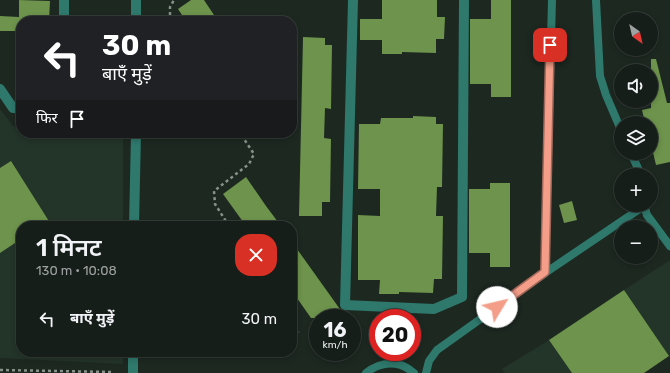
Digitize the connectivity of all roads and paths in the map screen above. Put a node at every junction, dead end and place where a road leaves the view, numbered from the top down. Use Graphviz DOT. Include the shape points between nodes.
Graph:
graph roads {
  1 [pos="64,0"];
  2 [pos="136,0"];
  3 [pos="174,0"];
  4 [pos="353,0"];
  5 [pos="464,0"];
  6 [pos="552,0"];
  7 [pos="596,0"];
  8 [pos="64,16"];
  9 [pos="136,16"];
  10 [pos="170,16"];
  11 [pos="0,89"];
  12 [pos="16,108"];
  13 [pos="615,116"];
  14 [pos="136,138"];
  15 [pos="243,138"];
  16 [pos="634,212"];
  17 [pos="646,212"];
  18 [pos="134,221"];
  19 [pos="226,221"];
  20 [pos="670,246"];
  21 [pos="545,272"];
  22 [pos="297,329"];
  23 [pos="299,332"];
  24 [pos="133,357"];
  25 [pos="0,370"];
  26 [pos="112,372"];
  27 [pos="133,373"];
  28 [pos="366,373"];
  29 [pos="414,373"];
  30 [pos="426,373"];
  1 -- 8 [label="street"];
  2 -- 9 [label="street"];
  3 -- 10 [label="path" via="170,7"];
  4 -- 5 [label="street" via="344,305 434,309 462,297"];
  6 -- 21 [label="lane"];
  7 -- 13 [label="lane" via="600,76"];
  11 -- 12 [label="street" via="13,108"];
  14 -- 18 [label="street"];
  15 -- 19 [label="path" via="254,154 249,164 214,191 215,204"];
  16 -- 21 [label="lane"];
  17 -- 20 [label="lane"];
  21 -- 30 [label="lane" via="437,350 429,361"];
  22 -- 23 [label="path"];
  24 -- 27 [label="street"];
  25 -- 26 [label="path"];
  28 -- 29 [label="lane" via="377,366 394,363"];
}
